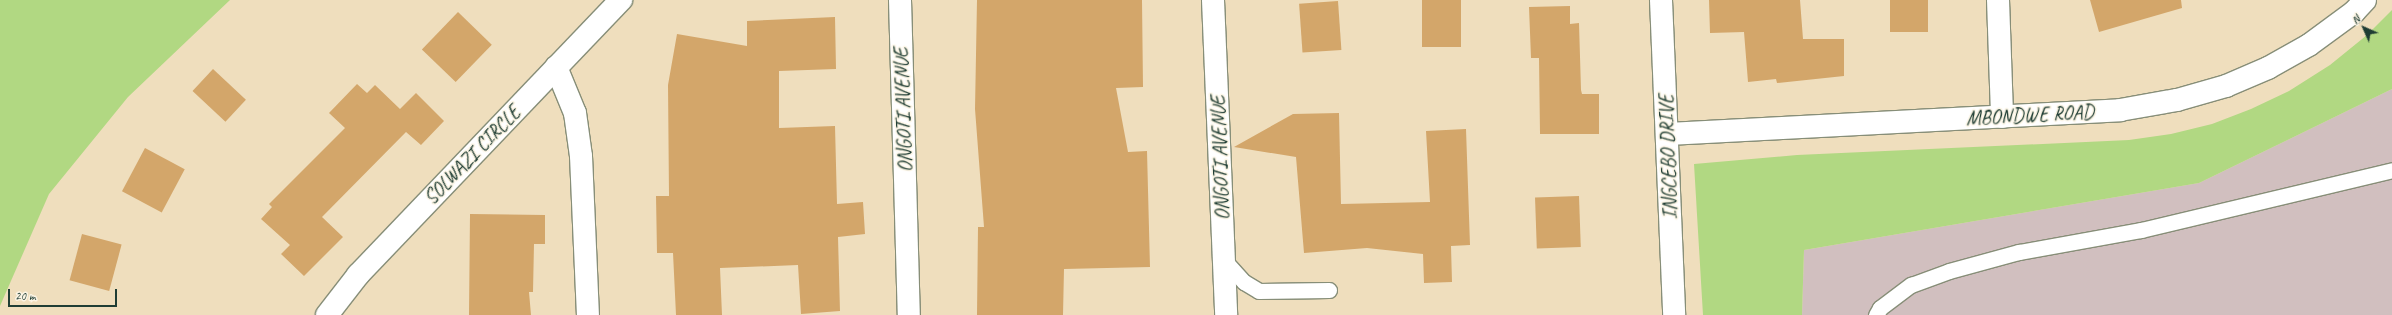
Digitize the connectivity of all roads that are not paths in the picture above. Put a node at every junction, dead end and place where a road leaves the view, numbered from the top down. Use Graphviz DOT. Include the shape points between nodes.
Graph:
graph roads {
  1 [pos="622,0"];
  2 [pos="900,0"];
  3 [pos="1213,0"];
  4 [pos="1661,0"];
  5 [pos="1998,0"];
  6 [pos="2365,0"];
  7 [pos="556,67"];
  8 [pos="2002,117"];
  9 [pos="1668,134"];
  10 [pos="2392,170"];
  11 [pos="1224,260"];
  12 [pos="1328,290"];
  13 [pos="327,315"];
  14 [pos="588,315"];
  15 [pos="909,315"];
  16 [pos="1226,315"];
  17 [pos="1674,315"];
  18 [pos="1876,315"];
  1 -- 7 [label="street, SOLWAZI CIRCLE"];
  2 -- 15 [label="street, ONGOTI AVENUE"];
  3 -- 11 [label="street, ONGOTI AVENUE"];
  4 -- 9 [label="street, INGCEBO DRIVE"];
  5 -- 8 [label="street"];
  6 -- 8 [label="street, MBONDWE ROAD" via="2354,12 2308,45 2268,68 2226,86 2177,100 2120,110"];
  7 -- 13 [label="street, SOLWAZI CIRCLE" via="358,275"];
  7 -- 14 [label="street" via="575,113 582,156"];
  8 -- 9 [label="street, MBONDWE ROAD"];
  9 -- 17 [label="street, INGCEBO DRIVE"];
  10 -- 18 [label="lane" via="2141,230 2019,252 1949,271 1911,285 1880,308"];
  11 -- 12 [label="lane" via="1244,282 1259,291"];
  11 -- 16 [label="street, ONGOTI AVENUE"];
}
